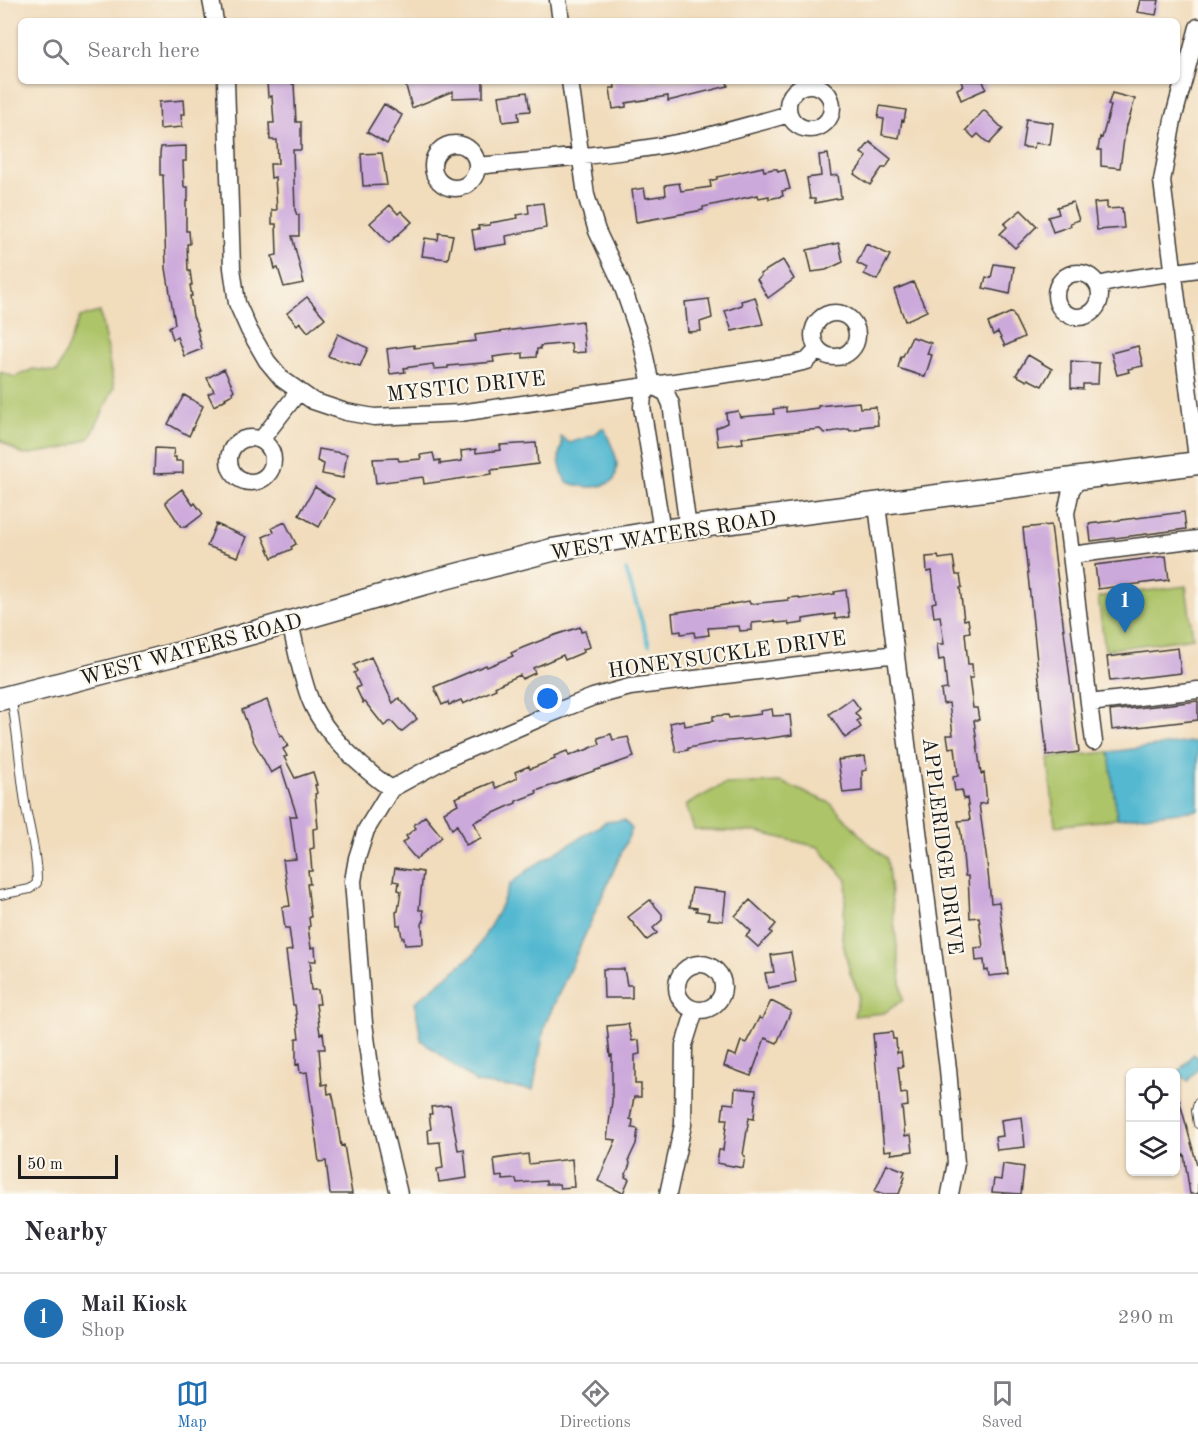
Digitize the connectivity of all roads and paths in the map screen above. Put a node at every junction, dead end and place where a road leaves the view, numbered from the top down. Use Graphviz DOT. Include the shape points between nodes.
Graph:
graph roads {
  1 [pos="211,0"];
  2 [pos="558,0"];
  3 [pos="214,18"];
  4 [pos="561,18"];
  5 [pos="1198,27"];
  6 [pos="1182,65"];
  7 [pos="226,84"];
  8 [pos="570,84"];
  9 [pos="1179,84"];
  10 [pos="789,114"];
  11 [pos="581,156"];
  12 [pos="477,166"];
  13 [pos="1198,269"];
  14 [pos="1173,273"];
  15 [pos="1098,285"];
  16 [pos="818,349"];
  17 [pos="651,385"];
  18 [pos="299,391"];
  19 [pos="261,440"];
  20 [pos="1198,464"];
  21 [pos="1079,478"];
  22 [pos="1041,483"];
  23 [pos="877,505"];
  24 [pos="1066,513"];
  25 [pos="688,528"];
  26 [pos="662,531"];
  27 [pos="1198,539"];
  28 [pos="1071,555"];
  29 [pos="290,623"];
  30 [pos="896,654"];
  31 [pos="1198,690"];
  32 [pos="5,698"];
  33 [pos="1089,703"];
  34 [pos="1094,742"];
  35 [pos="391,789"];
  36 [pos="0,896"];
  37 [pos="695,1010"];
  38 [pos="1198,1103"];
  39 [pos="1198,1124"];
  40 [pos="399,1194"];
  41 [pos="668,1194"];
  42 [pos="950,1194"];
  1 -- 3 [label="street"];
  2 -- 4 [label="street"];
  5 -- 6 [label="street"];
  7 -- 18 [label="street, MYSTIC DRIVE" via="232,268 237,303 267,362"];
  8 -- 11 [label="street"];
  9 -- 14 [label="street" via="1162,182"];
  10 -- 11 [label="street" via="684,141"];
  11 -- 12 [label="street"];
  11 -- 17 [label="street" via="586,195 597,231 642,343"];
  13 -- 14 [label="street"];
  14 -- 15 [label="street"];
  14 -- 20 [label="street"];
  16 -- 17 [label="street, MYSTIC DRIVE" via="807,361 790,365"];
  17 -- 18 [label="street, MYSTIC DRIVE" via="460,412 396,417 346,412 313,401"];
  17 -- 25 [label="street" via="666,393 671,404"];
  17 -- 26 [label="street" via="643,396 642,407"];
  18 -- 19 [label="street"];
  20 -- 21 [label="street, WEST WATERS ROAD"];
  21 -- 22 [label="street, WEST WATERS ROAD"];
  21 -- 24 [label="street" via="1071,490"];
  22 -- 23 [label="street, WEST WATERS ROAD"];
  22 -- 24 [label="street" via="1057,497"];
  23 -- 25 [label="street, WEST WATERS ROAD"];
  23 -- 30 [label="street, APPLERIDGE DRIVE"];
  24 -- 28 [label="street"];
  25 -- 26 [label="street, WEST WATERS ROAD"];
  26 -- 29 [label="street, WEST WATERS ROAD" via="552,550"];
  27 -- 28 [label="street"];
  28 -- 33 [label="street"];
  29 -- 32 [label="street, WEST WATERS ROAD"];
  29 -- 35 [label="street" via="316,711 331,733"];
  30 -- 35 [label="street, HONEYSUCKLE DRIVE" via="630,687 593,697 446,759"];
  30 -- 42 [label="street, APPLERIDGE DRIVE" via="948,1069 956,1163"];
  31 -- 33 [label="street"];
  32 -- 36 [label="lane" via="18,738 37,883 30,890"];
  33 -- 34 [label="street"];
  35 -- 40 [label="street" via="366,830 353,881 357,955 373,1088"];
  37 -- 41 [label="street" via="684,1045 683,1125"];
  38 -- 39 [label="lane"];
}
